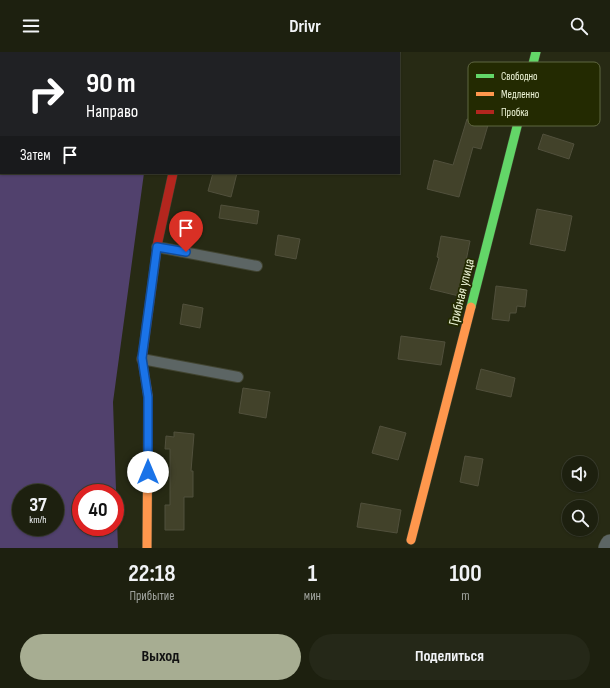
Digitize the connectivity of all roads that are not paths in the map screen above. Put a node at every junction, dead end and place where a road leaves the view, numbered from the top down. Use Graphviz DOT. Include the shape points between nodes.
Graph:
graph roads {
  1 [pos="536,52"];
  2 [pos="533,62"];
  3 [pos="517,126"];
  4 [pos="173,174"];
  5 [pos="157,247"];
  6 [pos="257,266"];
  7 [pos="142,358"];
  8 [pos="238,377"];
  9 [pos="411,540"];
  10 [pos="610,544"];
  11 [pos="147,548"];
  12 [pos="608,548"];
  1 -- 2 [label="street, Грибная улица"];
  3 -- 9 [label="street, Грибная улица"];
  4 -- 5 [label="street"];
  5 -- 6 [label="lane"];
  5 -- 7 [label="street"];
  7 -- 8 [label="lane"];
  7 -- 11 [label="street" via="148,397"];
  10 -- 12 [label="street"];
}
